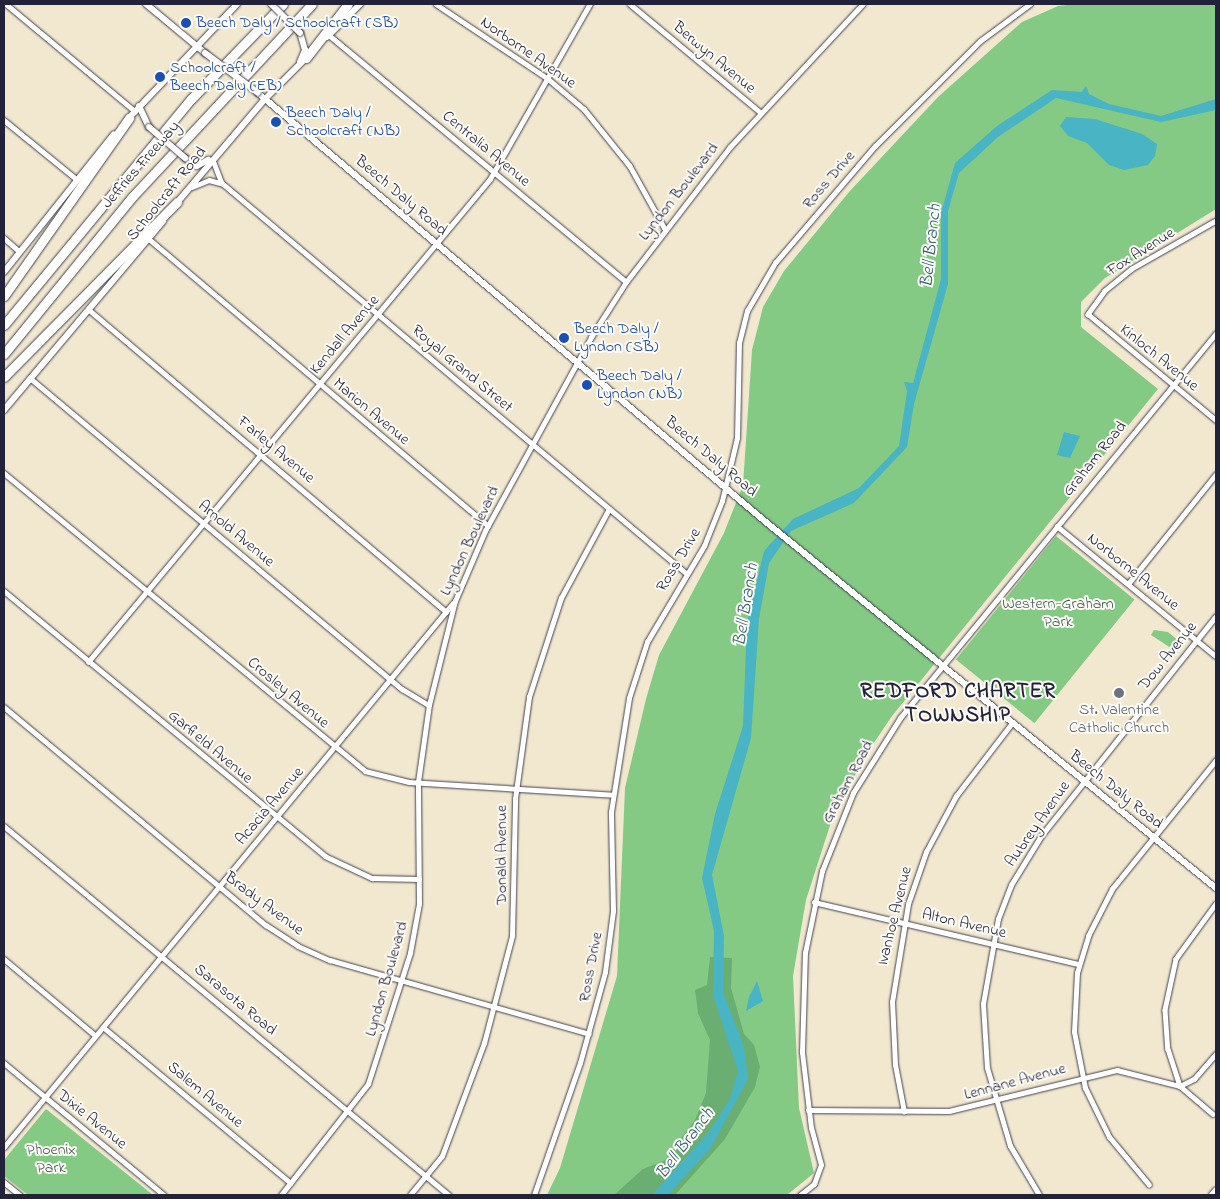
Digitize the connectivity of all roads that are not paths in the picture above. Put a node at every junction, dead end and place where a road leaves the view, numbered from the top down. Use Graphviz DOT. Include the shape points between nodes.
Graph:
graph roads {
  1 [pos="6,4"];
  2 [pos="146,4"];
  3 [pos="237,4"];
  4 [pos="271,4"];
  5 [pos="283,4"];
  6 [pos="312,4"];
  7 [pos="348,4"];
  8 [pos="360,4"];
  9 [pos="436,4"];
  10 [pos="590,4"];
  11 [pos="630,4"];
  12 [pos="863,4"];
  13 [pos="1030,4"];
  14 [pos="329,35"];
  15 [pos="197,46"];
  16 [pos="306,58"];
  17 [pos="298,65"];
  18 [pos="547,78"];
  19 [pos="265,99"];
  20 [pos="134,112"];
  21 [pos="760,112"];
  22 [pos="4,120"];
  23 [pos="214,156"];
  24 [pos="494,172"];
  25 [pos="75,178"];
  26 [pos="222,184"];
  27 [pos="187,190"];
  28 [pos="177,202"];
  29 [pos="1216,221"];
  30 [pos="664,229"];
  31 [pos="4,238"];
  32 [pos="149,239"];
  33 [pos="437,244"];
  34 [pos="19,251"];
  35 [pos="4,272"];
  36 [pos="626,282"];
  37 [pos="4,296"];
  38 [pos="88,309"];
  39 [pos="1088,314"];
  40 [pos="378,315"];
  41 [pos="4,326"];
  42 [pos="1216,333"];
  43 [pos="4,354"];
  44 [pos="577,362"];
  45 [pos="4,377"];
  46 [pos="30,378"];
  47 [pos="1172,384"];
  48 [pos="320,385"];
  49 [pos="4,410"];
  50 [pos="1216,420"];
  51 [pos="532,443"];
  52 [pos="262,454"];
  53 [pos="4,473"];
  54 [pos="1216,474"];
  55 [pos="723,486"];
  56 [pos="609,509"];
  57 [pos="204,523"];
  58 [pos="488,525"];
  59 [pos="1056,526"];
  60 [pos="686,573"];
  61 [pos="1128,584"];
  62 [pos="4,591"];
  63 [pos="147,592"];
  64 [pos="455,600"];
  65 [pos="446,612"];
  66 [pos="1216,616"];
  67 [pos="1197,640"];
  68 [pos="1216,656"];
  69 [pos="88,662"];
  70 [pos="942,666"];
  71 [pos="390,680"];
  72 [pos="429,705"];
  73 [pos="4,707"];
  74 [pos="1012,724"];
  75 [pos="334,749"];
  76 [pos="1216,760"];
  77 [pos="1083,781"];
  78 [pos="418,782"];
  79 [pos="516,788"];
  80 [pos="613,795"];
  81 [pos="276,818"];
  82 [pos="4,826"];
  83 [pos="1153,838"];
  84 [pos="419,879"];
  85 [pos="219,886"];
  86 [pos="1216,888"];
  87 [pos="814,902"];
  88 [pos="1216,904"];
  89 [pos="903,922"];
  90 [pos="992,944"];
  91 [pos="161,955"];
  92 [pos="4,959"];
  93 [pos="1079,964"];
  94 [pos="402,980"];
  95 [pos="494,1006"];
  96 [pos="103,1027"];
  97 [pos="589,1034"];
  98 [pos="96,1035"];
  99 [pos="1216,1054"];
  100 [pos="4,1063"];
  101 [pos="1082,1077"];
  102 [pos="1180,1086"];
  103 [pos="45,1097"];
  104 [pos="995,1101"];
  105 [pos="808,1110"];
  106 [pos="349,1112"];
  107 [pos="904,1112"];
  108 [pos="1213,1114"];
  109 [pos="4,1148"];
  110 [pos="428,1177"];
  111 [pos="4,1182"];
  112 [pos="291,1183"];
  113 [pos="1149,1185"];
  114 [pos="1216,1190"];
  115 [pos="20,1195"];
  116 [pos="164,1195"];
  117 [pos="281,1195"];
  118 [pos="410,1195"];
  119 [pos="449,1195"];
  120 [pos="534,1195"];
  121 [pos="800,1195"];
  122 [pos="1039,1195"];
  123 [pos="1212,1195"];
  1 -- 20 [label="street"];
  2 -- 15 [label="main road, Beech Daly Road"];
  3 -- 15 [label="main road"];
  4 -- 17 [label="main road, bridge" via="300,33 305,50"];
  5 -- 41 [label="highway, Jeffries Freeway" via="191,99"];
  6 -- 43 [label="highway, Jeffries Freeway" via="139,189"];
  7 -- 16 [label="highway"];
  8 -- 14 [label="main road, Schoolcraft Road"];
  9 -- 18 [label="street, Norborne Avenue"];
  10 -- 18 [label="street, Kendall Avenue"];
  11 -- 21 [label="street, Berwyn Avenue"];
  12 -- 21 [label="street, Lyndon Boulevard"];
  13 -- 55 [label="street, Ross Drive" via="980,41 875,146 762,283 741,334 738,428"];
  14 -- 16 [label="main road, Schoolcraft Road"];
  14 -- 24 [label="street, Centralia Avenue"];
  15 -- 19 [label="main road, Beech Daly Road, bridge"];
  15 -- 20 [label="main road"];
  16 -- 17 [label="main road, Schoolcraft Road"];
  17 -- 19 [label="main road, Schoolcraft Road"];
  18 -- 24 [label="street, Kendall Avenue"];
  18 -- 30 [label="street, Norborne Avenue" via="615,144"];
  19 -- 23 [label="main road, Schoolcraft Road"];
  19 -- 33 [label="main road, Beech Daly Road"];
  20 -- 23 [label="main road, bridge" via="148,127 200,166"];
  20 -- 25 [label="main road"];
  20 -- 37 [label="highway"];
  21 -- 30 [label="street, Lyndon Boulevard"];
  22 -- 25 [label="street"];
  23 -- 26 [label="street" via="214,172"];
  23 -- 27 [label="main road, Schoolcraft Road"];
  24 -- 33 [label="street, Kendall Avenue"];
  24 -- 36 [label="street, Centralia Avenue"];
  25 -- 34 [label="main road"];
  26 -- 27 [label="street" via="209,180"];
  26 -- 40 [label="street, Royal Grand Street"];
  27 -- 28 [label="main road, Schoolcraft Road"];
  28 -- 32 [label="main road, Schoolcraft Road"];
  28 -- 45 [label="highway"];
  29 -- 39 [label="street, Fox Avenue" via="1132,270 1105,291"];
  30 -- 36 [label="street, Lyndon Boulevard"];
  31 -- 34 [label="street"];
  32 -- 38 [label="main road, Schoolcraft Road"];
  32 -- 48 [label="street, Marion Avenue"];
  33 -- 40 [label="street, Kendall Avenue"];
  33 -- 44 [label="main road, Beech Daly Road"];
  34 -- 35 [label="main road"];
  36 -- 44 [label="street, Lyndon Boulevard"];
  38 -- 46 [label="main road, Schoolcraft Road"];
  38 -- 52 [label="street, Farley Avenue"];
  39 -- 47 [label="street, Kinloch Avenue"];
  40 -- 48 [label="street, Kendall Avenue"];
  40 -- 51 [label="street, Royal Grand Street"];
  42 -- 47 [label="street, Graham Road"];
  44 -- 51 [label="street, Lyndon Boulevard"];
  44 -- 55 [label="main road, Beech Daly Road"];
  46 -- 49 [label="main road, Schoolcraft Road"];
  46 -- 57 [label="street, Arnold Avenue"];
  47 -- 50 [label="street, Kinloch Avenue"];
  47 -- 59 [label="street, Graham Road"];
  48 -- 52 [label="street, Kendall Avenue"];
  48 -- 58 [label="street, Marion Avenue"];
  51 -- 56 [label="street, Royal Grand Street"];
  51 -- 58 [label="street, Lyndon Boulevard"];
  52 -- 57 [label="street, Kendall Avenue"];
  52 -- 65 [label="street, Farley Avenue"];
  53 -- 63 [label="street, Crosley Avenue"];
  54 -- 61 [label="street"];
  55 -- 60 [label="street, Ross Drive" via="715,521"];
  55 -- 70 [label="main road, Beech Daly Road"];
  56 -- 60 [label="street, Royal Grand Street"];
  56 -- 79 [label="street, Donald Avenue" via="578,563 547,633 527,705"];
  57 -- 63 [label="street, Kendall Avenue"];
  57 -- 71 [label="street, Arnold Avenue"];
  58 -- 64 [label="street, Lyndon Boulevard"];
  59 -- 61 [label="street, Norborne Avenue"];
  59 -- 70 [label="street, Graham Road"];
  60 -- 80 [label="street, Ross Drive" via="640,662 622,727"];
  61 -- 67 [label="street, Norborne Avenue"];
  62 -- 69 [label="street, Garfield Avenue"];
  63 -- 69 [label="street, Kendall Avenue"];
  63 -- 75 [label="street, Crosley Avenue"];
  64 -- 65 [label="street, Acacia Avenue"];
  64 -- 72 [label="street, Lyndon Boulevard"];
  65 -- 71 [label="street, Acacia Avenue"];
  66 -- 67 [label="street, Dow Avenue"];
  67 -- 68 [label="street, Norborne Avenue"];
  67 -- 77 [label="street, Dow Avenue"];
  69 -- 81 [label="street, Garfield Avenue"];
  70 -- 74 [label="main road, Beech Daly Road"];
  70 -- 87 [label="street, Graham Road" via="900,718 859,782 834,837"];
  71 -- 72 [label="street, Arnold Avenue"];
  71 -- 75 [label="street, Acacia Avenue"];
  72 -- 78 [label="street, Lyndon Boulevard"];
  73 -- 85 [label="street, Brady Avenue"];
  74 -- 77 [label="main road, Beech Daly Road"];
  74 -- 89 [label="street, Ivanhoe Avenue" via="964,784 935,832"];
  75 -- 78 [label="street, Crosley Avenue" via="375,776"];
  75 -- 81 [label="street, Acacia Avenue"];
  76 -- 83 [label="street"];
  77 -- 83 [label="main road, Beech Daly Road"];
  77 -- 90 [label="street, Aubrey Avenue" via="1020,869"];
  78 -- 79 [label="street, Crosley Avenue"];
  78 -- 84 [label="street, Lyndon Boulevard"];
  79 -- 80 [label="street, Crosley Avenue"];
  79 -- 95 [label="street, Donald Avenue" via="514,922"];
  80 -- 97 [label="street, Ross Drive" via="612,923"];
  81 -- 84 [label="street, Garfield Avenue" via="350,871 379,880"];
  81 -- 85 [label="street, Acacia Avenue"];
  82 -- 91 [label="street, Sarasota Road"];
  83 -- 86 [label="main road, Beech Daly Road"];
  83 -- 93 [label="street" via="1102,905"];
  84 -- 94 [label="street, Lyndon Boulevard" via="416,927"];
  85 -- 91 [label="street, Acacia Avenue"];
  85 -- 94 [label="street, Brady Avenue" via="298,946"];
  87 -- 89 [label="street, Alton Avenue"];
  87 -- 105 [label="street, Graham Road" via="804,953 801,1027"];
  88 -- 102 [label="street" via="1180,951 1168,984 1166,1035"];
  89 -- 90 [label="street, Alton Avenue"];
  89 -- 107 [label="street, Ivanhoe Avenue" via="892,1002 896,1070"];
  90 -- 93 [label="street, Alton Avenue"];
  90 -- 104 [label="street, Aubrey Avenue" via="983,1023"];
  91 -- 96 [label="street, Acacia Avenue"];
  91 -- 106 [label="street, Sarasota Road"];
  92 -- 98 [label="street"];
  93 -- 101 [label="street" via="1073,1020"];
  94 -- 95 [label="street, Brady Avenue"];
  94 -- 106 [label="street, Lyndon Boulevard" via="371,1077"];
  95 -- 97 [label="street, Brady Avenue"];
  95 -- 110 [label="street, Donald Avenue" via="447,1145"];
  96 -- 98 [label="street, Acacia Avenue"];
  96 -- 112 [label="street, Salem Avenue"];
  97 -- 120 [label="street, Ross Drive"];
  98 -- 103 [label="street"];
  99 -- 102 [label="street" via="1194,1079"];
  100 -- 103 [label="street, Dixie Avenue"];
  101 -- 102 [label="street, Lennane Avenue" via="1127,1071"];
  101 -- 104 [label="street, Lennane Avenue"];
  101 -- 113 [label="street" via="1109,1137"];
  102 -- 108 [label="street, Lennane Avenue"];
  103 -- 109 [label="street"];
  103 -- 116 [label="street, Dixie Avenue"];
  104 -- 107 [label="street, Lennane Avenue" via="949,1111"];
  104 -- 122 [label="street, Aubrey Avenue" via="1010,1146"];
  105 -- 107 [label="street, Lennane Avenue"];
  105 -- 121 [label="street, Graham Road" via="821,1165 814,1184"];
  106 -- 110 [label="street, Sarasota Road"];
  106 -- 112 [label="street, Lyndon Boulevard"];
  110 -- 118 [label="street, Donald Avenue"];
  110 -- 119 [label="street, Sarasota Road"];
  111 -- 115 [label="street"];
  112 -- 117 [label="street, Lyndon Boulevard"];
  114 -- 123 [label="main road"];
}
